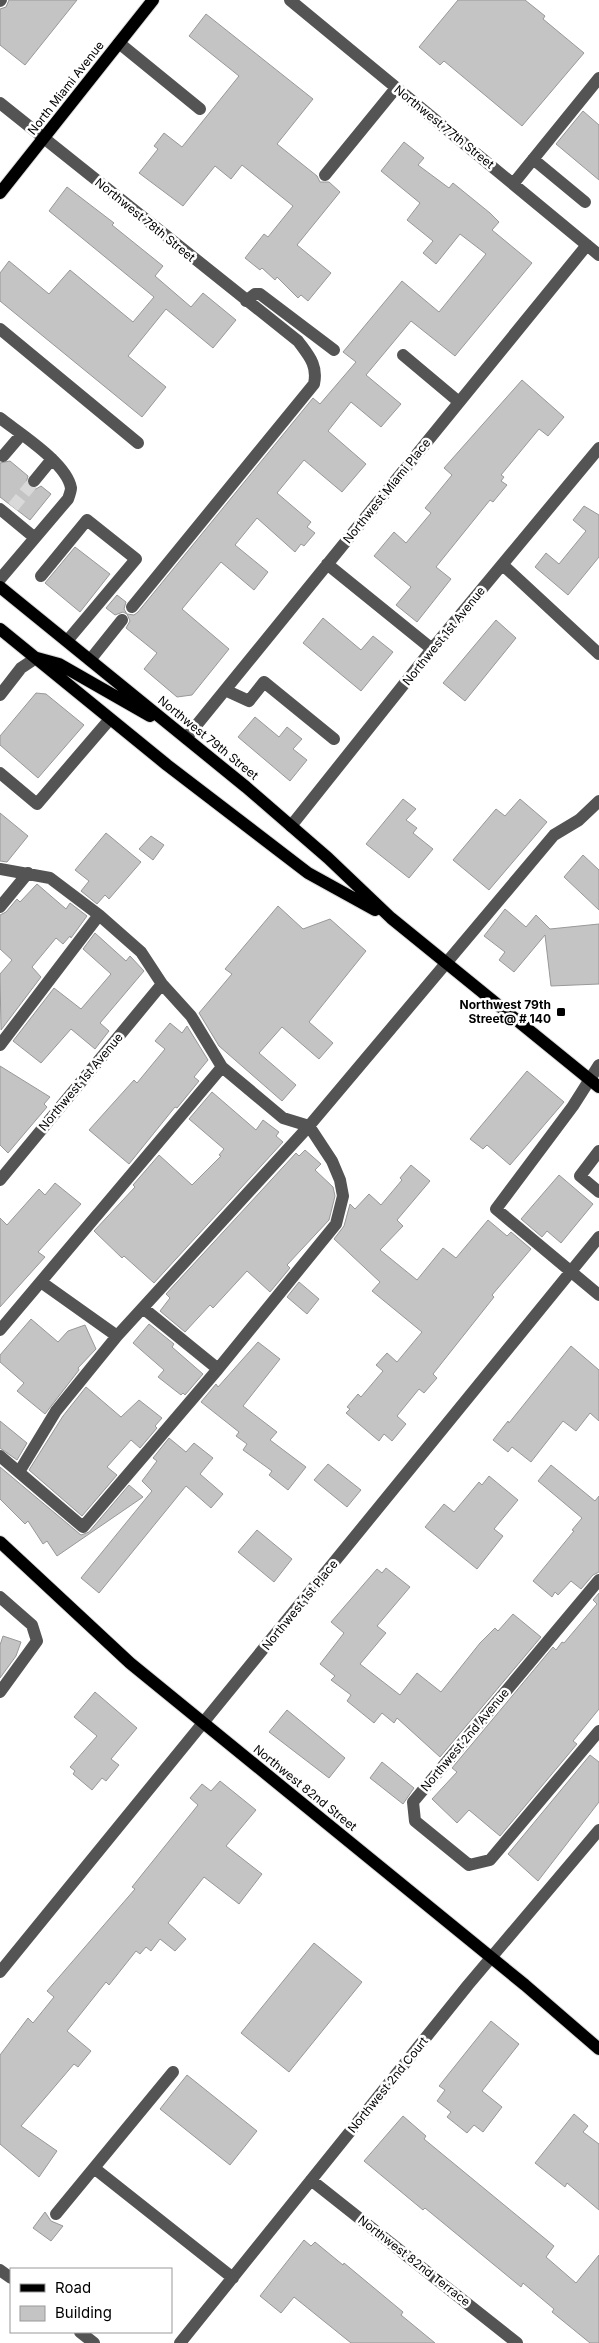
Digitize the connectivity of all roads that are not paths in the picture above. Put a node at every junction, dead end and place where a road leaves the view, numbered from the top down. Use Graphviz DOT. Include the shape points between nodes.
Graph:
graph roads {
  1 [pos="153,0"];
  2 [pos="290,0"];
  3 [pos="119,43"];
  4 [pos="599,78"];
  5 [pos="396,88"];
  6 [pos="0,103"];
  7 [pos="200,109"];
  8 [pos="44,138"];
  9 [pos="533,159"];
  10 [pos="325,175"];
  11 [pos="513,184"];
  12 [pos="0,193"];
  13 [pos="585,202"];
  14 [pos="587,245"];
  15 [pos="599,255"];
  16 [pos="246,301"];
  17 [pos="0,329"];
  18 [pos="334,350"];
  19 [pos="403,355"];
  20 [pos="459,402"];
  21 [pos="0,418"];
  22 [pos="21,435"];
  23 [pos="138,443"];
  24 [pos="599,448"];
  25 [pos="4,456"];
  26 [pos="52,459"];
  27 [pos="34,480"];
  28 [pos="7,510"];
  29 [pos="35,538"];
  30 [pos="327,564"];
  31 [pos="503,565"];
  32 [pos="41,576"];
  33 [pos="0,579"];
  34 [pos="0,587"];
  35 [pos="132,607"];
  36 [pos="122,620"];
  37 [pos="0,629"];
  38 [pos="67,641"];
  39 [pos="432,649"];
  40 [pos="599,654"];
  41 [pos="36,658"];
  42 [pos="90,660"];
  43 [pos="225,690"];
  44 [pos="0,695"];
  45 [pos="110,719"];
  46 [pos="186,738"];
  47 [pos="334,739"];
  48 [pos="0,773"];
  49 [pos="599,800"];
  50 [pos="291,826"];
  51 [pos="0,869"];
  52 [pos="28,874"];
  53 [pos="0,907"];
  54 [pos="99,916"];
  55 [pos="390,918"];
  56 [pos="447,963"];
  57 [pos="162,984"];
  58 [pos="0,1044"];
  59 [pos="599,1065"];
  60 [pos="222,1067"];
  61 [pos="594,1083"];
  62 [pos="309,1126"];
  63 [pos="599,1151"];
  64 [pos="0,1180"];
  65 [pos="599,1192"];
  66 [pos="599,1236"];
  67 [pos="571,1271"];
  68 [pos="41,1282"];
  69 [pos="599,1295"];
  70 [pos="144,1308"];
  71 [pos="0,1330"];
  72 [pos="117,1336"];
  73 [pos="218,1369"];
  74 [pos="0,1456"];
  75 [pos="19,1472"];
  76 [pos="0,1542"];
  77 [pos="599,1580"];
  78 [pos="0,1597"];
  79 [pos="0,1692"];
  80 [pos="203,1724"];
  81 [pos="599,1731"];
  82 [pos="599,1830"];
  83 [pos="492,1958"];
  84 [pos="0,1972"];
  85 [pos="599,2049"];
  86 [pos="173,2072"];
  87 [pos="94,2168"];
  88 [pos="311,2180"];
  89 [pos="56,2214"];
  90 [pos="232,2278"];
  91 [pos="81,2333"];
  92 [pos="94,2343"];
  93 [pos="180,2343"];
  94 [pos="516,2343"];
  1 -- 3 [label="main road, North Miami Avenue"];
  2 -- 5 [label="street, Northwest 77th Street"];
  3 -- 7 [label="street"];
  3 -- 8 [label="main road, North Miami Avenue"];
  4 -- 9 [label="street"];
  5 -- 10 [label="street"];
  5 -- 11 [label="street, Northwest 77th Street"];
  6 -- 8 [label="street, Northwest 78th Street"];
  8 -- 12 [label="main road, North Miami Avenue"];
  8 -- 16 [label="street, Northwest 78th Street"];
  9 -- 11 [label="street"];
  9 -- 13 [label="street"];
  11 -- 14 [label="street, Northwest 77th Street"];
  14 -- 15 [label="street, Northwest 77th Street"];
  14 -- 20 [label="street, Northwest Miami Place"];
  16 -- 18 [label="street" via="260,294"];
  16 -- 35 [label="street, Northwest 78th Street" via="298,341 314,362 314,384"];
  17 -- 23 [label="street"];
  19 -- 20 [label="street"];
  20 -- 30 [label="street, Northwest Miami Place"];
  21 -- 22 [label="street"];
  22 -- 25 [label="street"];
  22 -- 26 [label="street"];
  24 -- 31 [label="street, Northwest 1st Avenue"];
  26 -- 27 [label="street"];
  26 -- 29 [label="street" via="71,488 68,499"];
  28 -- 29 [label="street"];
  29 -- 33 [label="street"];
  30 -- 39 [label="street"];
  30 -- 43 [label="street, Northwest Miami Place"];
  31 -- 39 [label="street, Northwest 1st Avenue"];
  31 -- 40 [label="street"];
  32 -- 38 [label="street" via="87,520 136,559"];
  34 -- 38 [label="main road, Northwest 79th Street"];
  36 -- 42 [label="street"];
  37 -- 41 [label="main road, Northwest 79th Street"];
  38 -- 42 [label="main road, Northwest 79th Street"];
  39 -- 50 [label="street, Northwest 1st Avenue"];
  41 -- 44 [label="street" via="21,668"];
  41 -- 45 [label="main road, Northwest 79th Street"];
  41 -- 46 [label="main road" via="60,664"];
  42 -- 46 [label="main road, Northwest 79th Street"];
  43 -- 46 [label="street, Northwest Miami Place"];
  43 -- 47 [label="street" via="249,702 264,682"];
  45 -- 48 [label="street" via="38,804"];
  45 -- 55 [label="main road, Northwest 79th Street" via="308,873"];
  46 -- 50 [label="main road, Northwest 79th Street"];
  49 -- 56 [label="street" via="579,820 554,835"];
  50 -- 55 [label="main road, Northwest 79th Street"];
  51 -- 52 [label="street"];
  52 -- 53 [label="street"];
  52 -- 54 [label="street" via="50,878"];
  54 -- 57 [label="street" via="142,952"];
  54 -- 58 [label="street"];
  55 -- 56 [label="main road, Northwest 79th Street"];
  56 -- 61 [label="main road, Northwest 79th Street"];
  56 -- 62 [label="street"];
  57 -- 60 [label="street" via="191,1016"];
  57 -- 64 [label="street, Northwest 1st Avenue"];
  59 -- 61 [label="street"];
  60 -- 62 [label="street" via="283,1118"];
  60 -- 68 [label="street"];
  61 -- 67 [label="street" via="496,1209"];
  62 -- 70 [label="street"];
  62 -- 73 [label="street" via="332,1161 340,1180 343,1196 336,1224"];
  63 -- 65 [label="street" via="580,1176"];
  66 -- 67 [label="street, Northwest 1st Place"];
  67 -- 69 [label="street"];
  67 -- 80 [label="street, Northwest 1st Place"];
  68 -- 71 [label="street"];
  68 -- 72 [label="street"];
  70 -- 72 [label="street"];
  70 -- 73 [label="street"];
  72 -- 75 [label="street" via="56,1411"];
  73 -- 75 [label="street" via="83,1527"];
  74 -- 75 [label="street"];
  76 -- 80 [label="main road, Northwest 82nd Street" via="107,1644"];
  77 -- 81 [label="street, Northwest 2nd Avenue" via="414,1802 415,1821 469,1865 490,1860"];
  78 -- 79 [label="street" via="32,1625 37,1641"];
  80 -- 83 [label="main road, Northwest 82nd Street"];
  80 -- 84 [label="street, Northwest 1st Place"];
  82 -- 83 [label="street, Northwest 2nd Court"];
  83 -- 85 [label="main road, Northwest 82nd Street"];
  83 -- 88 [label="street, Northwest 2nd Court"];
  86 -- 87 [label="street"];
  87 -- 89 [label="street"];
  87 -- 90 [label="street"];
  88 -- 90 [label="street, Northwest 2nd Court"];
  88 -- 94 [label="street, Northwest 82nd Terrace"];
  90 -- 93 [label="street, Northwest 2nd Court"];
  91 -- 92 [label="street"];
}
